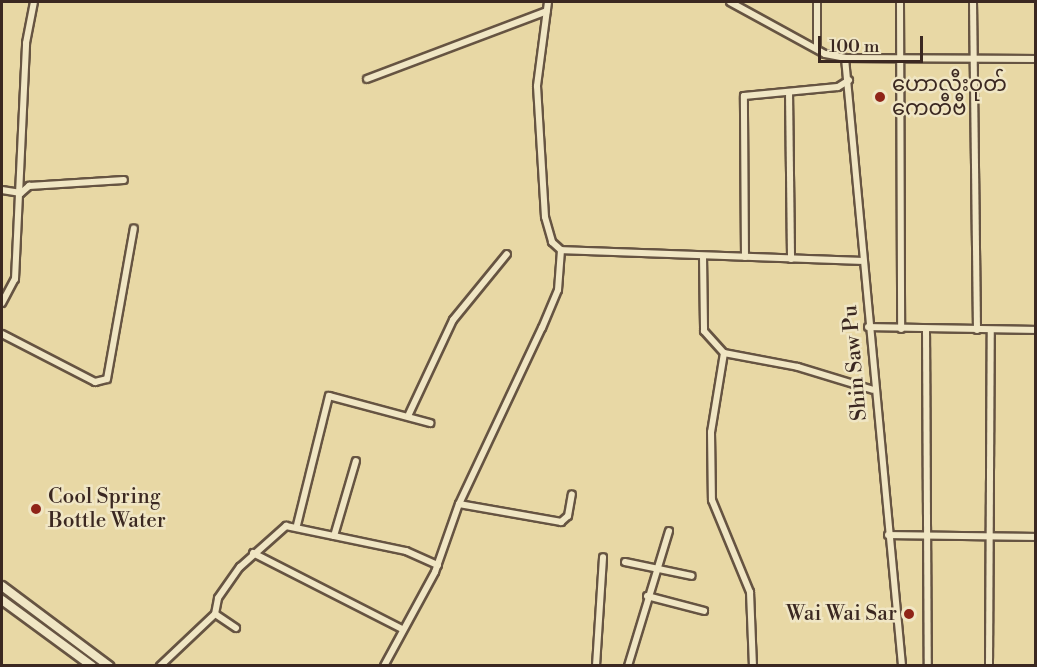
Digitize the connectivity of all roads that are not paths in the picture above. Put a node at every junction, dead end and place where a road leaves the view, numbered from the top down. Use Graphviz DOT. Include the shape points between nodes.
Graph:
graph roads {
  1 [pos="34,2"];
  2 [pos="548,2"];
  3 [pos="730,2"];
  4 [pos="817,2"];
  5 [pos="900,2"];
  6 [pos="973,2"];
  7 [pos="547,11"];
  8 [pos="817,49"];
  9 [pos="899,57"];
  10 [pos="976,57"];
  11 [pos="845,58"];
  12 [pos="1035,59"];
  13 [pos="367,79"];
  14 [pos="849,80"];
  15 [pos="789,92"];
  16 [pos="124,180"];
  17 [pos="2,190"];
  18 [pos="21,193"];
  19 [pos="134,228"];
  20 [pos="561,250"];
  21 [pos="507,254"];
  22 [pos="703,256"];
  23 [pos="745,257"];
  24 [pos="790,259"];
  25 [pos="861,261"];
  26 [pos="2,303"];
  27 [pos="868,327"];
  28 [pos="901,329"];
  29 [pos="926,329"];
  30 [pos="978,330"];
  31 [pos="991,330"];
  32 [pos="1035,330"];
  33 [pos="2,334"];
  34 [pos="724,353"];
  35 [pos="873,390"];
  36 [pos="409,414"];
  37 [pos="430,423"];
  38 [pos="356,460"];
  39 [pos="572,494"];
  40 [pos="459,504"];
  41 [pos="297,525"];
  42 [pos="669,531"];
  43 [pos="888,535"];
  44 [pos="927,535"];
  45 [pos="334,536"];
  46 [pos="990,536"];
  47 [pos="1035,537"];
  48 [pos="253,554"];
  49 [pos="603,557"];
  50 [pos="625,562"];
  51 [pos="438,565"];
  52 [pos="655,569"];
  53 [pos="692,576"];
  54 [pos="2,586"];
  55 [pos="647,596"];
  56 [pos="2,600"];
  57 [pos="704,611"];
  58 [pos="215,614"];
  59 [pos="236,628"];
  60 [pos="402,629"];
  61 [pos="92,666"];
  62 [pos="109,666"];
  63 [pos="160,666"];
  64 [pos="384,666"];
  65 [pos="596,666"];
  66 [pos="628,666"];
  67 [pos="753,666"];
  68 [pos="902,666"];
  69 [pos="928,666"];
  70 [pos="988,666"];
  1 -- 18 [label="street" via="26,43"];
  2 -- 7 [label="street"];
  3 -- 8 [label="street"];
  4 -- 8 [label="street"];
  5 -- 9 [label="street"];
  6 -- 10 [label="street"];
  7 -- 13 [label="street"];
  7 -- 20 [label="street" via="537,86 546,233"];
  8 -- 11 [label="street"];
  9 -- 10 [label="street"];
  9 -- 11 [label="street"];
  9 -- 28 [label="street"];
  10 -- 12 [label="street"];
  10 -- 30 [label="street"];
  11 -- 14 [label="street, Shin Saw Pu"];
  14 -- 15 [label="street" via="838,87"];
  14 -- 25 [label="street, Shin Saw Pu"];
  15 -- 23 [label="street" via="744,96"];
  15 -- 24 [label="street"];
  16 -- 18 [label="street" via="29,186"];
  17 -- 18 [label="street"];
  18 -- 26 [label="street" via="15,279"];
  19 -- 33 [label="street" via="107,379 95,381"];
  20 -- 22 [label="street"];
  20 -- 40 [label="street" via="554,300"];
  21 -- 36 [label="street" via="453,320"];
  22 -- 23 [label="street"];
  22 -- 34 [label="street" via="704,331"];
  23 -- 24 [label="street"];
  24 -- 25 [label="street"];
  25 -- 27 [label="street, Shin Saw Pu"];
  27 -- 28 [label="street"];
  27 -- 35 [label="street, Shin Saw Pu"];
  28 -- 29 [label="street"];
  29 -- 30 [label="street"];
  29 -- 44 [label="street"];
  30 -- 31 [label="street"];
  31 -- 32 [label="street"];
  31 -- 46 [label="street"];
  34 -- 35 [label="street" via="798,367"];
  34 -- 67 [label="street" via="711,432 712,500 750,592"];
  35 -- 43 [label="street, Shin Saw Pu"];
  36 -- 37 [label="street"];
  36 -- 41 [label="street" via="329,396"];
  38 -- 45 [label="street"];
  39 -- 40 [label="street" via="568,516 561,522"];
  40 -- 51 [label="street"];
  41 -- 45 [label="street"];
  41 -- 48 [label="street" via="275,532"];
  42 -- 52 [label="street"];
  43 -- 44 [label="street"];
  43 -- 68 [label="street, Shin Saw Pu"];
  44 -- 46 [label="street"];
  44 -- 69 [label="street"];
  45 -- 51 [label="street" via="406,551"];
  46 -- 47 [label="street"];
  46 -- 70 [label="street"];
  48 -- 58 [label="street" via="227,581"];
  48 -- 60 [label="street"];
  49 -- 65 [label="street"];
  50 -- 52 [label="street"];
  51 -- 60 [label="street"];
  52 -- 53 [label="street"];
  52 -- 55 [label="street"];
  54 -- 62 [label="main road"];
  55 -- 57 [label="street"];
  55 -- 66 [label="street"];
  56 -- 61 [label="main road"];
  58 -- 59 [label="street"];
  58 -- 63 [label="street"];
  60 -- 64 [label="street"];
}
